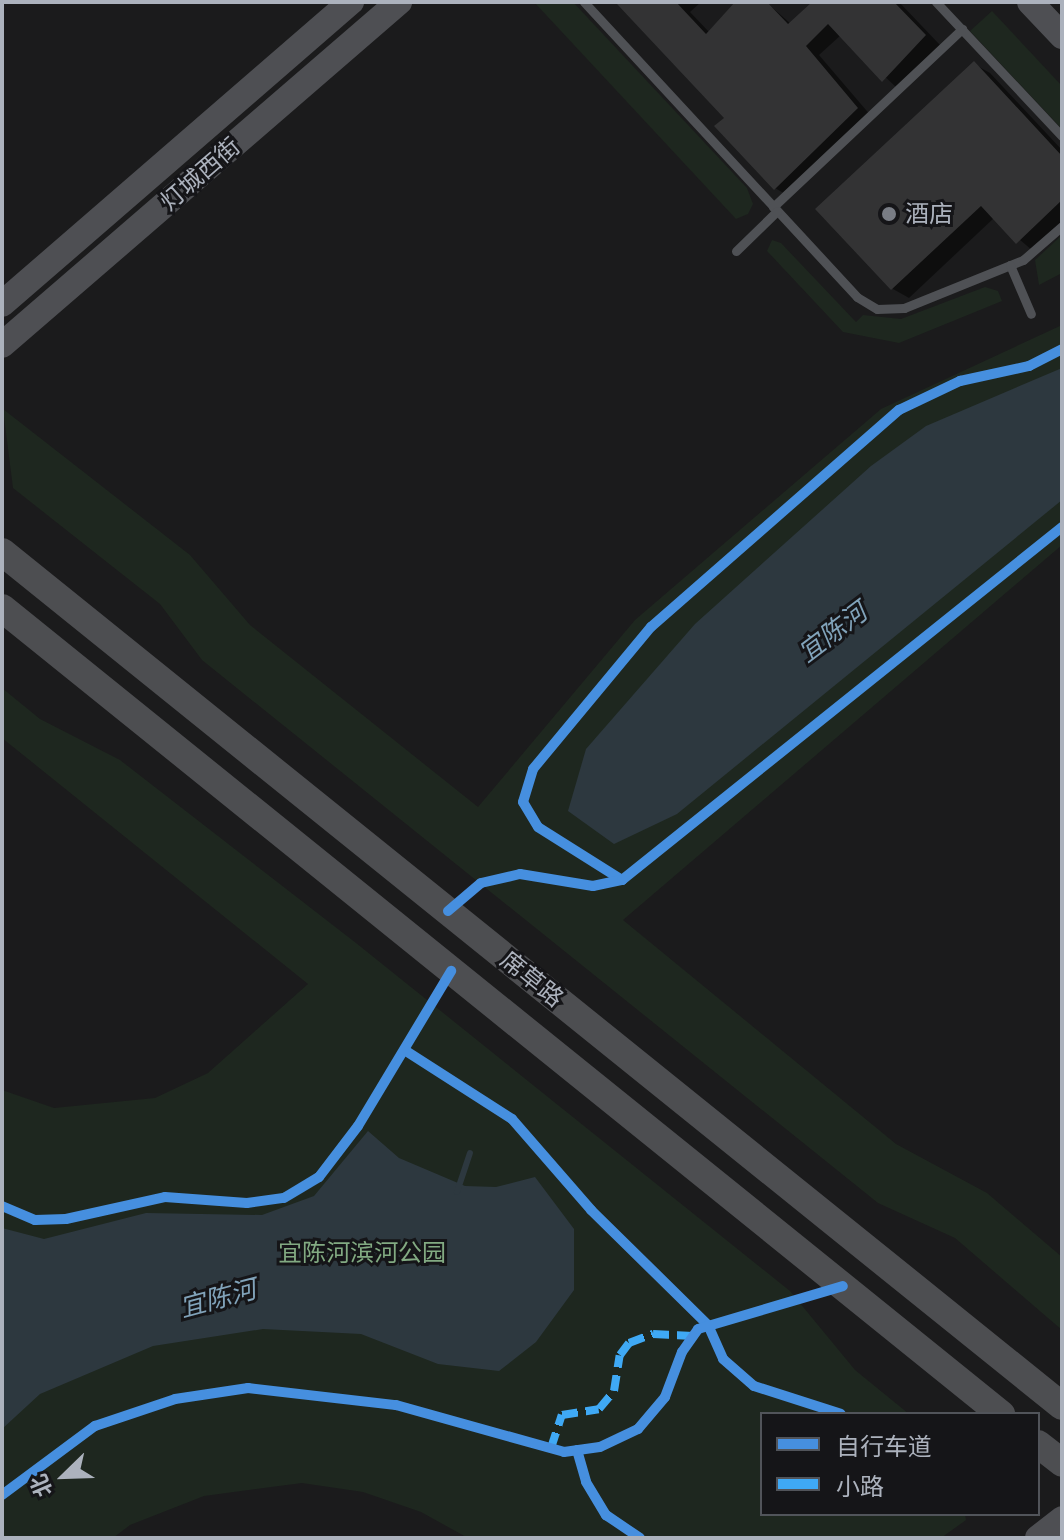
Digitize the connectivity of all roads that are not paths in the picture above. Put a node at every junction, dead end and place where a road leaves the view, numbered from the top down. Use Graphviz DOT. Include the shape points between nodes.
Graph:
graph roads {
  1 [pos="351,2"];
  2 [pos="399,2"];
  3 [pos="584,2"];
  4 [pos="936,2"];
  5 [pos="962,29"];
  6 [pos="1062,136"];
  7 [pos="775,209"];
  8 [pos="1062,226"];
  9 [pos="736,251"];
  10 [pos="1010,265"];
  11 [pos="2,304"];
  12 [pos="1031,314"];
  13 [pos="2,345"];
  14 [pos="2,552"];
  15 [pos="2,608"];
  16 [pos="1062,1406"];
  17 [pos="999,1412"];
  18 [pos="1040,1446"];
  19 [pos="1062,1463"];
  20 [pos="1062,1519"];
  21 [pos="1038,1538"];
  1 -- 11 [label="street, 灯城西街"];
  2 -- 13 [label="street, 灯城西街"];
  3 -- 7 [label="lane"];
  4 -- 5 [label="lane"];
  5 -- 6 [label="lane"];
  5 -- 7 [label="lane"];
  7 -- 9 [label="lane"];
  7 -- 10 [label="lane" via="857,297 877,309 904,308"];
  8 -- 10 [label="lane" via="1030,256"];
  10 -- 12 [label="lane"];
  14 -- 16 [label="main road, 席草路"];
  15 -- 17 [label="main road, 席草路"];
  18 -- 19 [label="main road"];
  20 -- 21 [label="street"];
}
